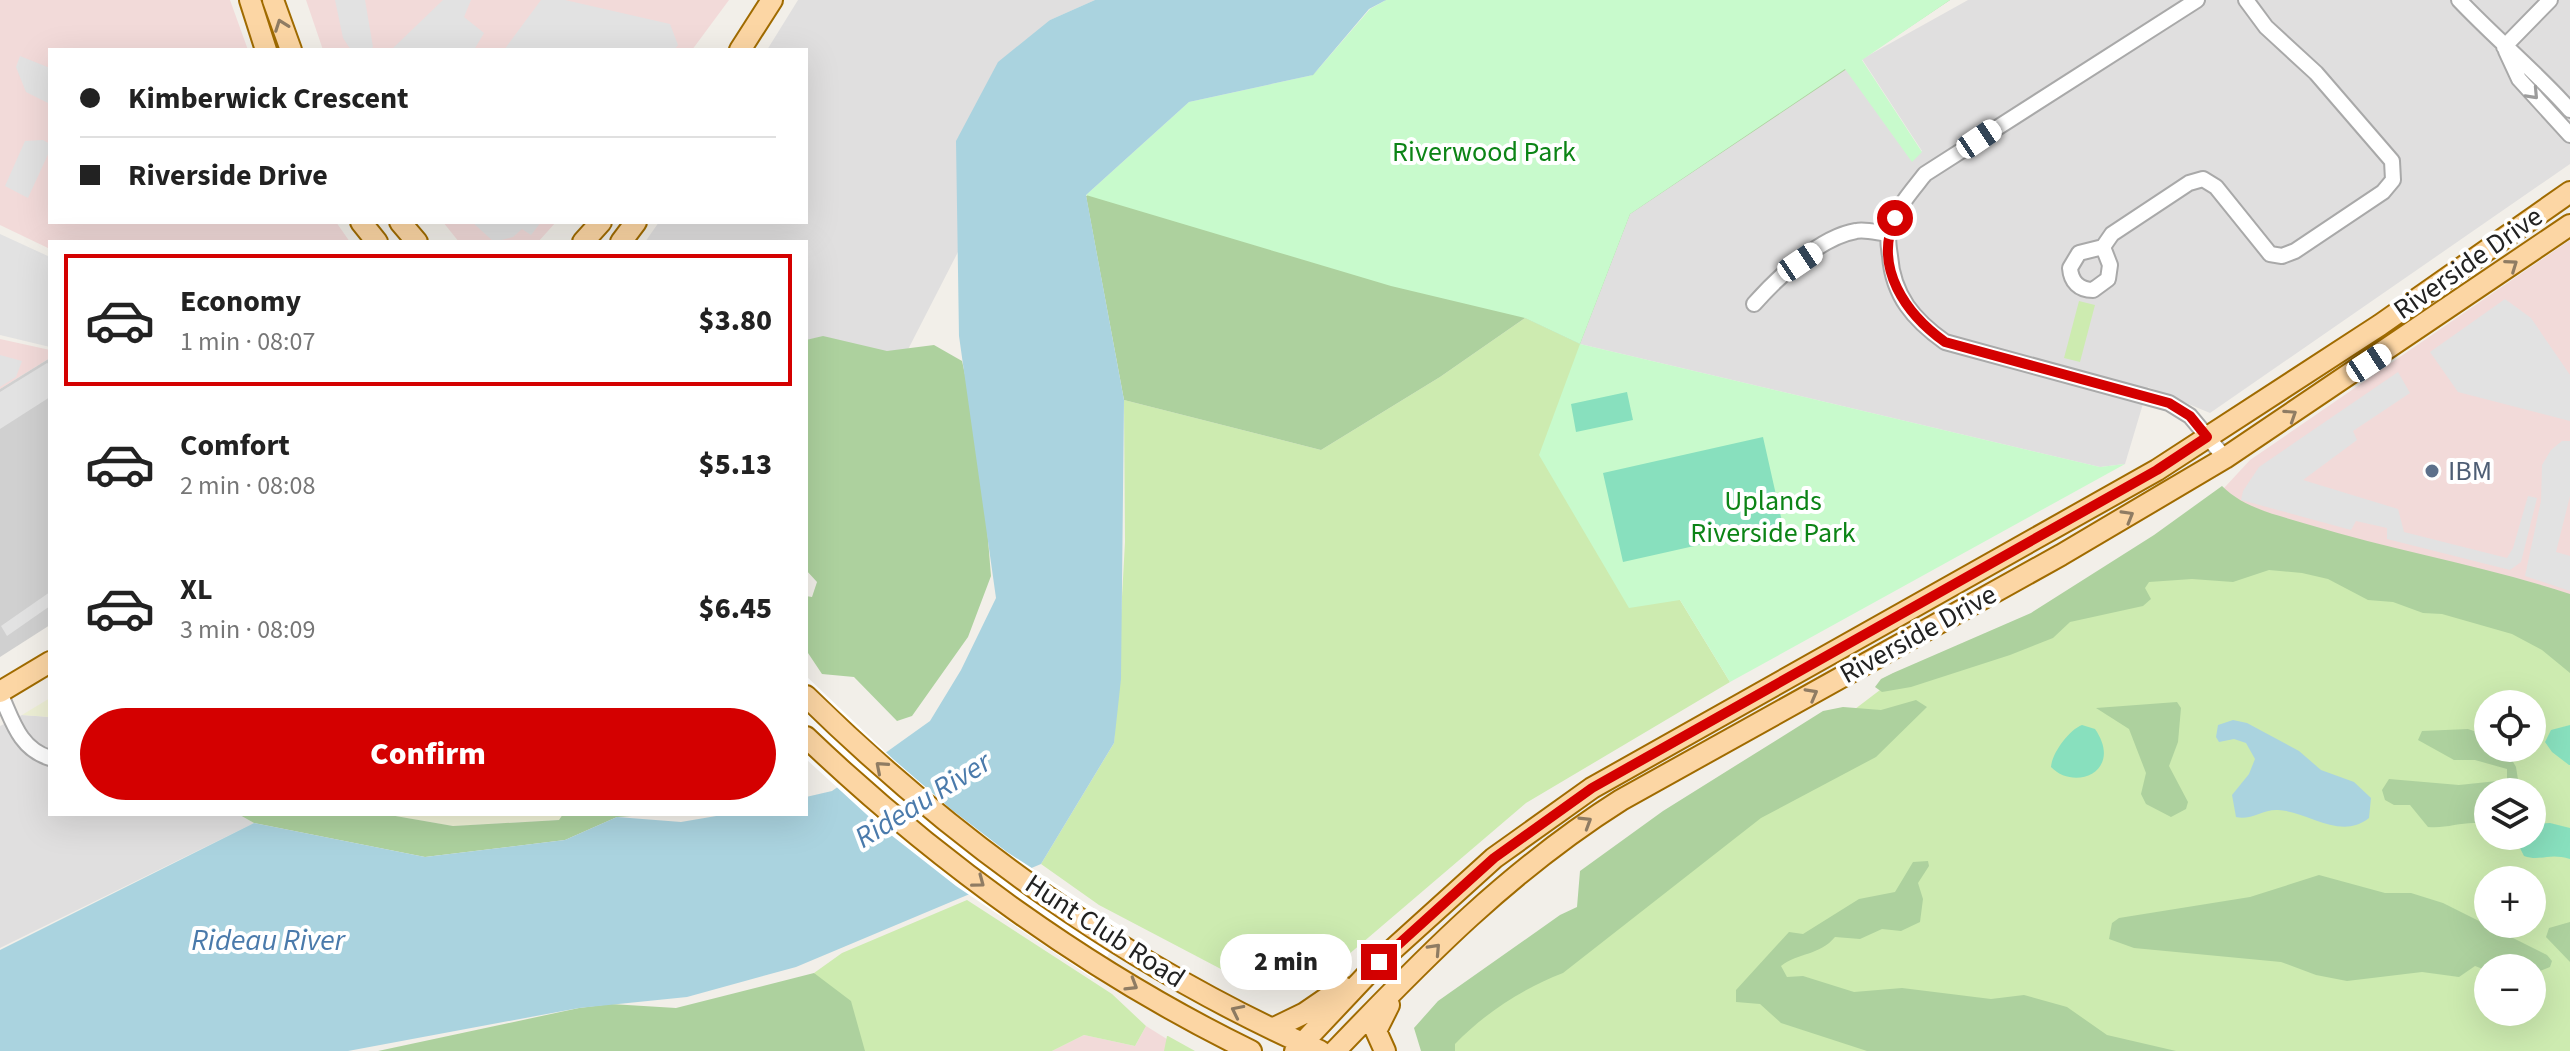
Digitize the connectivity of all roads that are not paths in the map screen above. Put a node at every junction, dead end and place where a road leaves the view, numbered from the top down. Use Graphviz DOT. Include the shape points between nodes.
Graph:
graph roads {
  1 [pos="250,0"];
  2 [pos="273,0"];
  3 [pos="772,0"];
  4 [pos="2197,0"];
  5 [pos="2246,0"];
  6 [pos="2459,0"];
  7 [pos="2550,0"];
  8 [pos="2504,47"];
  9 [pos="265,48"];
  10 [pos="290,48"];
  11 [pos="741,48"];
  12 [pos="2570,110"];
  13 [pos="2570,135"];
  14 [pos="2570,192"];
  15 [pos="363,224"];
  16 [pos="402,224"];
  17 [pos="599,224"];
  18 [pos="2570,225"];
  19 [pos="1888,234"];
  20 [pos="375,240"];
  21 [pos="415,240"];
  22 [pos="585,240"];
  23 [pos="2103,247"];
  24 [pos="1754,304"];
  25 [pos="2207,437"];
  26 [pos="2225,458"];
  27 [pos="48,663"];
  28 [pos="0,692"];
  29 [pos="808,698"];
  30 [pos="808,739"];
  31 [pos="48,757"];
  32 [pos="1379,962"];
  33 [pos="1411,975"];
  34 [pos="1164,1004"];
  35 [pos="1272,1029"];
  36 [pos="1306,1048"];
  37 [pos="1221,1051"];
  38 [pos="1251,1051"];
  39 [pos="1335,1051"];
  40 [pos="1385,1051"];
  1 -- 9 [label="main road"];
  10 -- 2 [label="main road, one-way"];
  3 -- 11 [label="main road"];
  4 -- 19 [label="street" via="1925,174 1902,203"];
  5 -- 23 [label="street" via="2392,161 2393,180 2383,192 2282,256 2270,254 2216,187 2203,179 2112,234"];
  6 -- 8 [label="street"];
  7 -- 8 [label="street"];
  8 -- 12 [label="street"];
  8 -- 13 [label="street, one-way" via="2519,79"];
  14 -- 25 [label="main road, Riverside Drive"];
  15 -- 20 [label="main road"];
  16 -- 21 [label="main road"];
  17 -- 22 [label="main road"];
  26 -- 18 [label="main road, Riverside Drive, one-way"];
  19 -- 24 [label="street" via="1860,230 1840,235 1779,275"];
  19 -- 25 [label="street" via="1900,297 1918,322 1945,342 2169,403 2190,416"];
  25 -- 26 [label="street"];
  25 -- 32 [label="main road, Riverside Drive" via="1592,788 1494,858"];
  33 -- 26 [label="main road, Riverside Drive, one-way" via="1477,907 1560,838"];
  27 -- 28 [label="main road"];
  28 -- 31 [label="street" via="23,741 31,751"];
  35 -- 29 [label="main road, Hunt Club Road, one-way" via="1114,940 1020,877 852,742"];
  30 -- 34 [label="main road, Hunt Club Road, one-way" via="998,896"];
  32 -- 35 [label="main road"];
  32 -- 36 [label="main road, Riverside Drive"];
  33 -- 39 [label="main road, Riverside Drive"];
  33 -- 40 [label="main road" via="1377,1026 1376,1037"];
  34 -- 37 [label="main road" via="1181,1025"];
  34 -- 38 [label="main road, Hunt Club Road"];
  35 -- 36 [label="main road, Hunt Club Road"];
}
